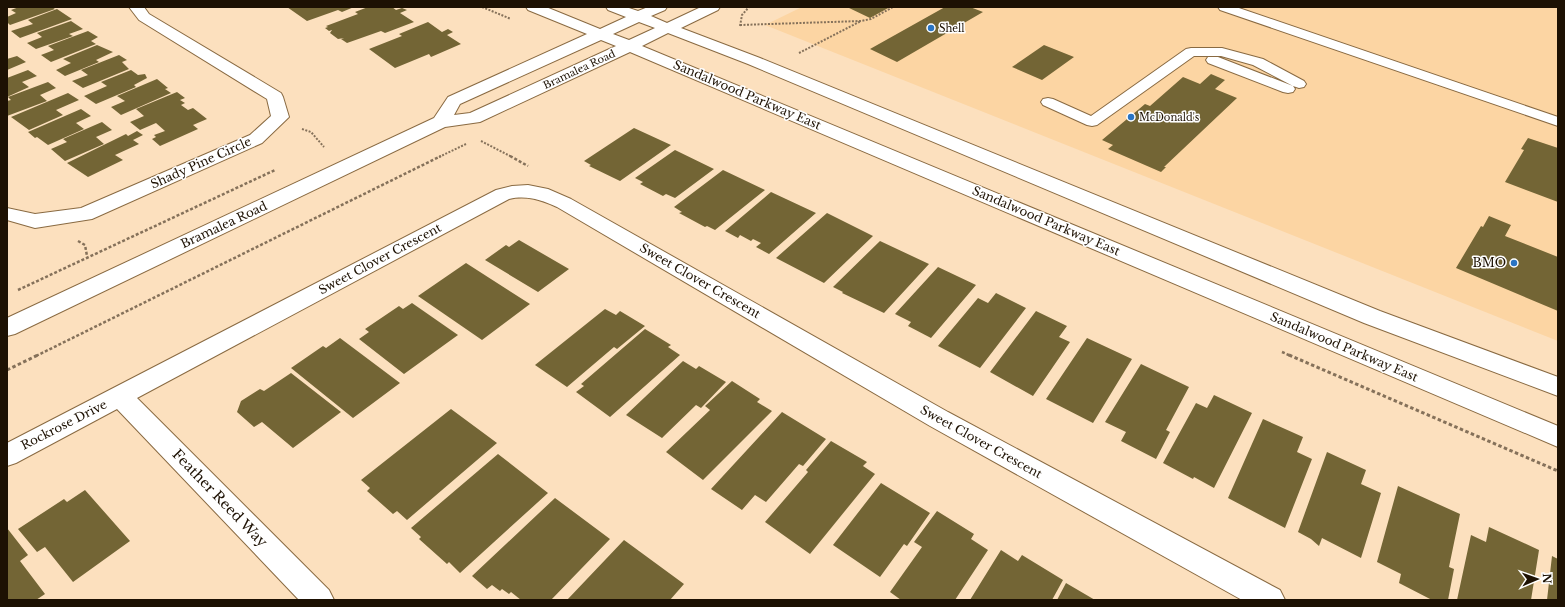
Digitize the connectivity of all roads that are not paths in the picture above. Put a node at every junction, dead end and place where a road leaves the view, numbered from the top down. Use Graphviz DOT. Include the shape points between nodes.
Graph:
graph roads {
  1 [pos="136,7"];
  2 [pos="533,7"];
  3 [pos="613,7"];
  4 [pos="660,7"];
  5 [pos="713,7"];
  6 [pos="1224,7"];
  7 [pos="638,17"];
  8 [pos="667,28"];
  9 [pos="600,34"];
  10 [pos="629,46"];
  11 [pos="1296,87"];
  12 [pos="1048,102"];
  13 [pos="442,122"];
  14 [pos="1558,122"];
  15 [pos="7,214"];
  16 [pos="7,328"];
  17 [pos="1558,387"];
  18 [pos="120,396"];
  19 [pos="1558,437"];
  20 [pos="7,455"];
  21 [pos="319,600"];
  22 [pos="1270,600"];
  1 -- 15 [label="main road, Shady Pine Circle" via="144,17 275,97 280,117 256,139 85,214 35,220"];
  2 -- 9 [label="main road, Sandalwood Parkway East"];
  3 -- 7 [label="main road"];
  4 -- 7 [label="main road, Bramalea Road"];
  5 -- 8 [label="main road, Bramalea Road"];
  6 -- 14 [label="lane"];
  7 -- 8 [label="main road"];
  7 -- 9 [label="main road, Bramalea Road"];
  8 -- 10 [label="main road, Bramalea Road"];
  8 -- 17 [label="main road" via="747,58 1372,316"];
  9 -- 10 [label="main road, Sandalwood Parkway East"];
  9 -- 13 [label="main road, Bramalea Road" via="454,101"];
  10 -- 13 [label="main road, Bramalea Road" via="474,118"];
  10 -- 19 [label="main road, Sandalwood Parkway East"];
  11 -- 12 [label="lane" via="1258,62 1222,52 1191,52 1092,122"];
  13 -- 16 [label="main road, Bramalea Road"];
  18 -- 20 [label="main road, Rockrose Drive"];
  18 -- 21 [label="main road, Feather Reed Way"];
  18 -- 22 [label="main road, Sweet Clover Crescent" via="503,194 520,189 542,193 564,203 939,419"];
}
